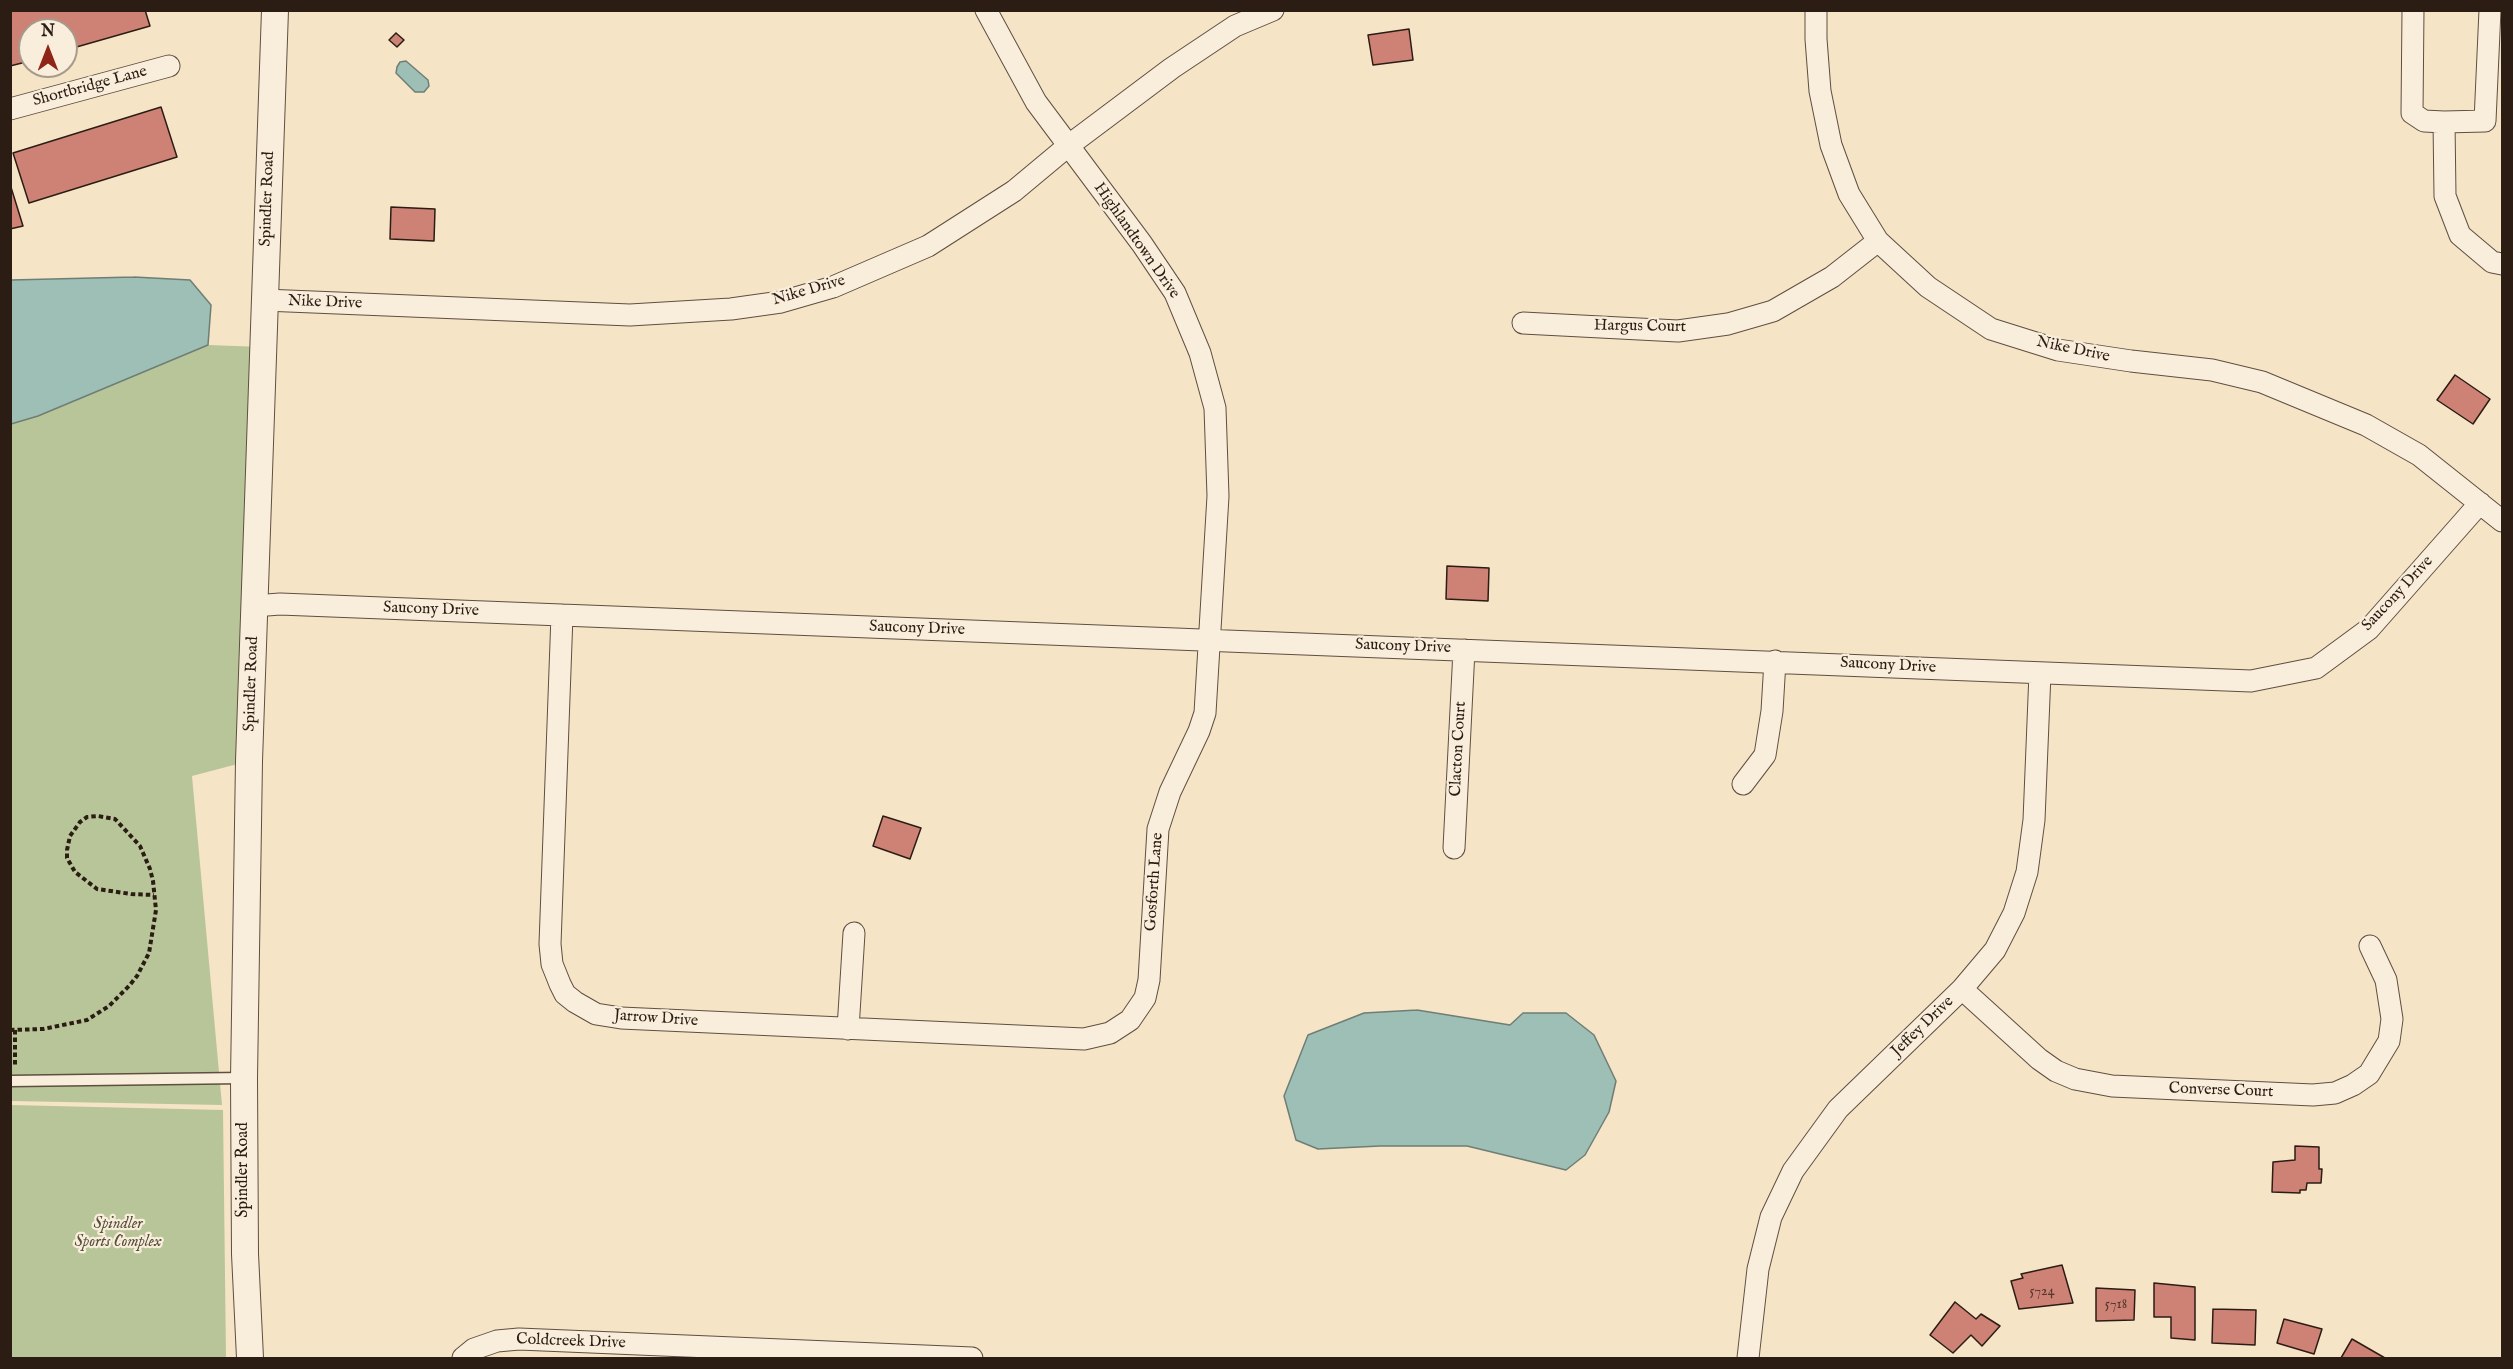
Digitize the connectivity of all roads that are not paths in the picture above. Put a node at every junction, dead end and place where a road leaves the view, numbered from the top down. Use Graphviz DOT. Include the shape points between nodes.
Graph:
graph roads {
  1 [pos="275,10"];
  2 [pos="986,10"];
  3 [pos="1273,10"];
  4 [pos="1816,10"];
  5 [pos="2413,10"];
  6 [pos="2490,10"];
  7 [pos="170,66"];
  8 [pos="10,109"];
  9 [pos="2444,122"];
  10 [pos="1068,146"];
  11 [pos="1878,241"];
  12 [pos="2502,264"];
  13 [pos="264,300"];
  14 [pos="1523,323"];
  15 [pos="2480,502"];
  16 [pos="2502,521"];
  17 [pos="254,606"];
  18 [pos="562,615"];
  19 [pos="1210,640"];
  20 [pos="1464,650"];
  21 [pos="1775,661"];
  22 [pos="2040,673"];
  23 [pos="1743,784"];
  24 [pos="1454,848"];
  25 [pos="854,933"];
  26 [pos="2370,946"];
  27 [pos="1962,989"];
  28 [pos="1130,1020"];
  29 [pos="848,1029"];
  30 [pos="244,1078"];
  31 [pos="13,1081"];
  32 [pos="754,1354"];
  33 [pos="250,1359"];
  34 [pos="463,1359"];
  35 [pos="972,1359"];
  36 [pos="1748,1359"];
  1 -- 13 [label="street, Spindler Road"];
  2 -- 10 [label="street, Highlandtown Drive" via="1036,102"];
  3 -- 10 [label="street, Nike Drive" via="1235,26"];
  4 -- 11 [label="street, Nike Drive" via="1820,91 1831,145 1849,194"];
  5 -- 9 [label="street" via="2412,113 2424,121"];
  6 -- 9 [label="street" via="2485,121"];
  7 -- 8 [label="street, Shortbridge Lane"];
  9 -- 12 [label="street" via="2445,196 2460,235 2492,262"];
  10 -- 13 [label="street, Nike Drive" via="1014,191 928,246 833,287 781,302 630,315"];
  10 -- 19 [label="street, Highlandtown Drive" via="1175,293 1200,354 1215,408 1218,471"];
  11 -- 14 [label="street, Hargus Court" via="1832,277 1773,310 1728,324 1678,330"];
  11 -- 15 [label="street, Nike Drive" via="1928,287 1991,329 2058,350 2212,370 2262,382 2366,425 2419,455"];
  13 -- 17 [label="street, Spindler Road"];
  15 -- 16 [label="street, Nike Drive"];
  15 -- 22 [label="street, Saucony Drive" via="2370,628 2316,668 2250,681"];
  17 -- 18 [label="street, Saucony Drive"];
  17 -- 30 [label="street, Spindler Road"];
  18 -- 19 [label="street, Saucony Drive"];
  18 -- 29 [label="street, Jarrow Drive" via="550,944 552,964 565,994 596,1014 621,1018"];
  19 -- 20 [label="street, Saucony Drive"];
  19 -- 28 [label="street, Gosforth Lane" via="1205,713 1158,829 1149,980 1145,998"];
  20 -- 21 [label="street, Saucony Drive"];
  20 -- 24 [label="street, Clacton Court"];
  21 -- 22 [label="street, Saucony Drive"];
  21 -- 23 [label="street" via="1766,755"];
  22 -- 27 [label="street, Jeffey Drive" via="2034,820 2027,872 2014,913 1995,950"];
  25 -- 29 [label="street"];
  26 -- 27 [label="street, Converse Court" via="2386,980 2392,1019 2390,1041 2369,1074 2335,1093 2112,1086 2075,1079 2039,1059"];
  27 -- 36 [label="street, Jeffey Drive" via="1838,1109 1793,1171 1771,1217 1758,1269"];
  28 -- 29 [label="street, Jarrow Drive" via="1110,1033 1084,1039"];
  30 -- 31 [label="lane"];
  30 -- 33 [label="street, Spindler Road"];
  32 -- 34 [label="street, Coldcreek Drive" via="519,1339 496,1341 474,1349"];
  32 -- 35 [label="street, Coldcreek Drive"];
}
